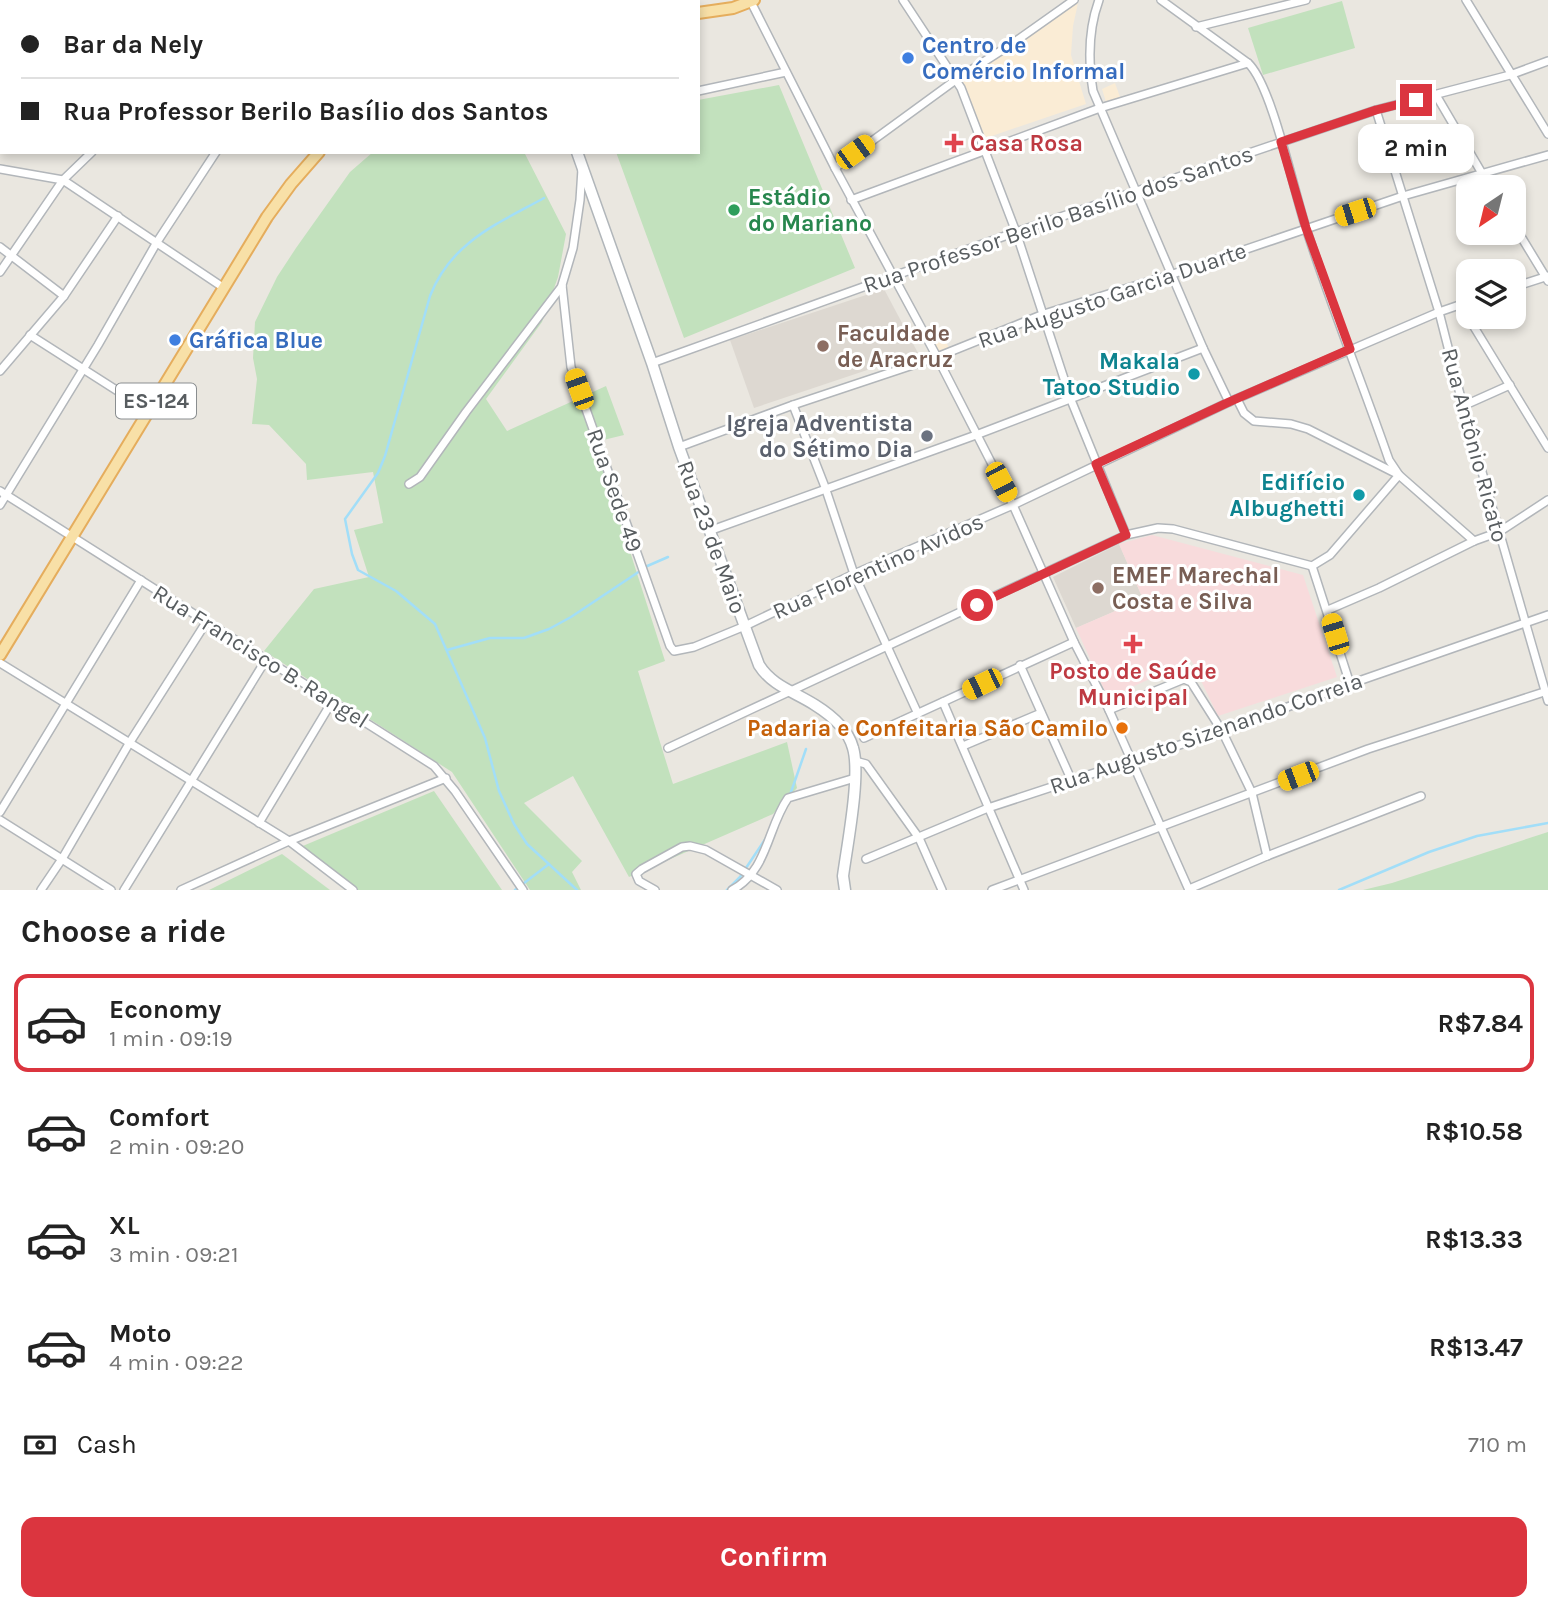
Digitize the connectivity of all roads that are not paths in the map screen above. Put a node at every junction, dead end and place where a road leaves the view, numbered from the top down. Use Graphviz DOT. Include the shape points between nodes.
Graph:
graph roads {
  1 [pos="903,0"];
  2 [pos="1074,0"];
  3 [pos="1099,0"];
  4 [pos="1161,0"];
  5 [pos="1306,0"];
  6 [pos="1466,0"];
  7 [pos="752,1"];
  8 [pos="700,13"];
  9 [pos="1196,27"];
  10 [pos="1548,61"];
  11 [pos="1248,63"];
  12 [pos="786,72"];
  13 [pos="1510,75"];
  14 [pos="957,79"];
  15 [pos="700,91"];
  16 [pos="1436,95"];
  17 [pos="1100,108"];
  18 [pos="1376,110"];
  19 [pos="1548,134"];
  20 [pos="1281,142"];
  21 [pos="983,149"];
  22 [pos="90,154"];
  23 [pos="215,154"];
  24 [pos="317,154"];
  25 [pos="578,154"];
  26 [pos="1548,155"];
  27 [pos="582,168"];
  28 [pos="835,168"];
  29 [pos="0,169"];
  30 [pos="1481,172"];
  31 [pos="1483,175"];
  32 [pos="63,180"];
  33 [pos="1137,191"];
  34 [pos="1403,196"];
  35 [pos="851,200"];
  36 [pos="118,216"];
  37 [pos="1306,228"];
  38 [pos="1016,232"];
  39 [pos="157,242"];
  40 [pos="1526,244"];
  41 [pos="0,247"];
  42 [pos="12,257"];
  43 [pos="0,272"];
  44 [pos="1173,274"];
  45 [pos="892,276"];
  46 [pos="1547,278"];
  47 [pos="1526,284"];
  48 [pos="562,285"];
  49 [pos="224,288"];
  50 [pos="64,296"];
  51 [pos="1456,306"];
  52 [pos="1439,312"];
  53 [pos="1044,314"];
  54 [pos="1479,329"];
  55 [pos="30,335"];
  56 [pos="1203,348"];
  57 [pos="1350,349"];
  58 [pos="937,357"];
  59 [pos="652,363"];
  60 [pos="1,366"];
  61 [pos="83,370"];
  62 [pos="1510,385"];
  63 [pos="1071,400"];
  64 [pos="1233,400"];
  65 [pos="793,405"];
  66 [pos="1463,406"];
  67 [pos="149,411"];
  68 [pos="976,435"];
  69 [pos="679,447"];
  70 [pos="1548,448"];
  71 [pos="1096,464"];
  72 [pos="1399,475"];
  73 [pos="409,484"];
  74 [pos="825,487"];
  75 [pos="3,492"];
  76 [pos="1548,500"];
  77 [pos="0,505"];
  78 [pos="1013,505"];
  79 [pos="709,531"];
  80 [pos="1499,532"];
  81 [pos="1126,535"];
  82 [pos="74,536"];
  83 [pos="1474,541"];
  84 [pos="1312,566"];
  85 [pos="1044,574"];
  86 [pos="854,575"];
  87 [pos="141,580"];
  88 [pos="1328,610"];
  89 [pos="1548,615"];
  90 [pos="207,621"];
  91 [pos="1524,622"];
  92 [pos="745,626"];
  93 [pos="1073,642"];
  94 [pos="670,646"];
  95 [pos="887,646"];
  96 [pos="0,655"];
  97 [pos="267,658"];
  98 [pos="0,663"];
  99 [pos="1020,665"];
  100 [pos="1350,684"];
  101 [pos="788,691"];
  102 [pos="1544,692"];
  103 [pos="333,700"];
  104 [pos="1548,701"];
  105 [pos="943,702"];
  106 [pos="65,703"];
  107 [pos="1109,710"];
  108 [pos="1041,713"];
  109 [pos="918,714"];
  110 [pos="1222,731"];
  111 [pos="864,738"];
  112 [pos="130,742"];
  113 [pos="963,746"];
  114 [pos="668,748"];
  115 [pos="1131,760"];
  116 [pos="855,761"];
  117 [pos="446,778"];
  118 [pos="855,778"];
  119 [pos="1071,779"];
  120 [pos="192,782"];
  121 [pos="1252,793"];
  122 [pos="1421,796"];
  123 [pos="988,808"];
  124 [pos="0,811"];
  125 [pos="0,820"];
  126 [pos="259,823"];
  127 [pos="1161,826"];
  128 [pos="919,838"];
  129 [pos="289,841"];
  130 [pos="1267,856"];
  131 [pos="62,859"];
  132 [pos="866,859"];
  133 [pos="751,876"];
  134 [pos="1019,878"];
  135 [pos="41,890"];
  136 [pos="111,890"];
  137 [pos="124,890"];
  138 [pos="181,890"];
  139 [pos="353,890"];
  140 [pos="523,890"];
  141 [pos="655,890"];
  142 [pos="733,890"];
  143 [pos="777,890"];
  144 [pos="845,890"];
  145 [pos="942,890"];
  146 [pos="992,890"];
  147 [pos="1024,890"];
  148 [pos="1189,890"];
  1 -- 14 [label="street"];
  2 -- 14 [label="street"];
  3 -- 17 [label="street" via="1089,57"];
  4 -- 9 [label="street"];
  5 -- 9 [label="street"];
  6 -- 13 [label="street"];
  7 -- 8 [label="main road"];
  7 -- 12 [label="street"];
  9 -- 11 [label="street"];
  10 -- 13 [label="street, Rua Professor Berilo Basílio dos Santos"];
  11 -- 17 [label="street"];
  11 -- 20 [label="street" via="1262,85"];
  12 -- 15 [label="street"];
  12 -- 28 [label="street"];
  13 -- 16 [label="street, Rua Professor Berilo Basílio dos Santos"];
  13 -- 19 [label="street"];
  14 -- 21 [label="street"];
  14 -- 28 [label="street"];
  16 -- 18 [label="street, Rua Professor Berilo Basílio dos Santos"];
  16 -- 30 [label="street"];
  17 -- 21 [label="street"];
  17 -- 33 [label="street"];
  18 -- 20 [label="street, Rua Professor Berilo Basílio dos Santos"];
  18 -- 34 [label="street, Rua Antônio Ricato"];
  20 -- 33 [label="street, Rua Professor Berilo Basílio dos Santos"];
  20 -- 37 [label="street"];
  21 -- 35 [label="street"];
  21 -- 38 [label="street"];
  22 -- 32 [label="street"];
  23 -- 39 [label="street"];
  24 -- 49 [label="main road, ES-124" via="281,197"];
  25 -- 27 [label="street, Rua 23 de Maio"];
  26 -- 30 [label="street, Rua Augusto Garcia Duarte"];
  27 -- 48 [label="street, Rua Sede 49" via="573,248"];
  27 -- 59 [label="street, Rua 23 de Maio"];
  28 -- 35 [label="street"];
  29 -- 32 [label="street"];
  30 -- 31 [label="street"];
  30 -- 34 [label="street, Rua Augusto Garcia Duarte"];
  32 -- 36 [label="street"];
  32 -- 42 [label="street"];
  33 -- 38 [label="street, Rua Professor Berilo Basílio dos Santos"];
  33 -- 44 [label="street"];
  34 -- 37 [label="street, Rua Augusto Garcia Duarte"];
  34 -- 52 [label="street, Rua Antônio Ricato"];
  35 -- 45 [label="street"];
  36 -- 39 [label="street"];
  36 -- 50 [label="street"];
  37 -- 44 [label="street, Rua Augusto Garcia Duarte"];
  37 -- 57 [label="street"];
  38 -- 45 [label="street, Rua Professor Berilo Basílio dos Santos"];
  38 -- 53 [label="street"];
  39 -- 49 [label="street"];
  39 -- 61 [label="street"];
  40 -- 46 [label="street"];
  41 -- 42 [label="street"];
  42 -- 43 [label="street"];
  42 -- 50 [label="street"];
  44 -- 53 [label="street, Rua Augusto Garcia Duarte"];
  44 -- 56 [label="street"];
  45 -- 58 [label="street"];
  45 -- 59 [label="street, Rua Professor Berilo Basílio dos Santos"];
  46 -- 47 [label="street"];
  48 -- 73 [label="street" via="421,477"];
  48 -- 94 [label="street, Rua Sede 49" via="571,367"];
  49 -- 67 [label="main road, ES-124"];
  50 -- 55 [label="street"];
  51 -- 52 [label="street, Rua Florentino Avidos"];
  52 -- 57 [label="street, Rua Florentino Avidos"];
  52 -- 66 [label="street, Rua Antônio Ricato"];
  53 -- 58 [label="street, Rua Augusto Garcia Duarte"];
  53 -- 63 [label="street"];
  54 -- 62 [label="street"];
  55 -- 60 [label="street"];
  55 -- 61 [label="street"];
  56 -- 63 [label="street"];
  56 -- 64 [label="street"];
  57 -- 64 [label="street, Rua Florentino Avidos"];
  57 -- 72 [label="street" via="1389,460"];
  58 -- 65 [label="street, Rua Augusto Garcia Duarte"];
  58 -- 68 [label="street"];
  59 -- 69 [label="street, Rua 23 de Maio"];
  61 -- 67 [label="street"];
  61 -- 75 [label="street"];
  62 -- 66 [label="street"];
  62 -- 70 [label="street"];
  63 -- 68 [label="street"];
  63 -- 71 [label="street"];
  64 -- 71 [label="street, Rua Florentino Avidos"];
  64 -- 72 [label="street" via="1254,421 1308,429"];
  65 -- 69 [label="street, Rua Augusto Garcia Duarte"];
  65 -- 74 [label="street"];
  66 -- 80 [label="street, Rua Antônio Ricato"];
  67 -- 82 [label="main road, ES-124"];
  68 -- 74 [label="street"];
  68 -- 78 [label="street"];
  69 -- 79 [label="street, Rua 23 de Maio"];
  71 -- 78 [label="street, Rua Florentino Avidos"];
  71 -- 81 [label="street"];
  72 -- 83 [label="street"];
  72 -- 84 [label="street" via="1330,555"];
  74 -- 79 [label="street"];
  74 -- 86 [label="street"];
  75 -- 77 [label="street"];
  75 -- 82 [label="street, Rua Francisco B. Rangel"];
  76 -- 80 [label="street"];
  78 -- 85 [label="street"];
  78 -- 86 [label="street, Rua Florentino Avidos"];
  79 -- 92 [label="street, Rua 23 de Maio"];
  80 -- 83 [label="street"];
  80 -- 91 [label="street, Rua Antônio Ricato"];
  81 -- 84 [label="street" via="1173,529"];
  81 -- 85 [label="street"];
  82 -- 87 [label="street, Rua Francisco B. Rangel"];
  82 -- 96 [label="main road, ES-124"];
  83 -- 88 [label="street"];
  84 -- 88 [label="street"];
  85 -- 93 [label="street"];
  85 -- 95 [label="street"];
  86 -- 92 [label="street, Rua Florentino Avidos"];
  86 -- 95 [label="street"];
  87 -- 90 [label="street, Rua Francisco B. Rangel"];
  87 -- 106 [label="street"];
  88 -- 100 [label="street"];
  89 -- 91 [label="street, Rua Augusto Sizenando Correia"];
  90 -- 97 [label="street, Rua Francisco B. Rangel"];
  90 -- 112 [label="street"];
  91 -- 100 [label="street, Rua Augusto Sizenando Correia"];
  91 -- 102 [label="street, Rua Antônio Ricato"];
  92 -- 94 [label="street, Rua Florentino Avidos" via="680,651"];
  92 -- 101 [label="street, Rua 23 de Maio" via="765,673"];
  93 -- 99 [label="street"];
  93 -- 107 [label="street"];
  95 -- 101 [label="street"];
  95 -- 109 [label="street"];
  97 -- 103 [label="street, Rua Francisco B. Rangel"];
  97 -- 120 [label="street"];
  98 -- 106 [label="street"];
  99 -- 105 [label="street"];
  99 -- 108 [label="street"];
  100 -- 110 [label="street, Rua Augusto Sizenando Correia"];
  101 -- 114 [label="street"];
  101 -- 116 [label="street, Rua 23 de Maio" via="837,722 851,742"];
  102 -- 104 [label="street, Rua Antônio Ricato"];
  102 -- 121 [label="street" via="1368,749"];
  103 -- 117 [label="street, Rua Francisco B. Rangel"];
  103 -- 126 [label="street"];
  105 -- 109 [label="street"];
  105 -- 113 [label="street"];
  106 -- 112 [label="street"];
  106 -- 124 [label="street"];
  107 -- 110 [label="street" via="1184,679 1191,682"];
  107 -- 115 [label="street"];
  108 -- 113 [label="street"];
  108 -- 119 [label="street"];
  109 -- 111 [label="street"];
  110 -- 115 [label="street, Rua Augusto Sizenando Correia"];
  110 -- 121 [label="street"];
  112 -- 120 [label="street"];
  112 -- 131 [label="street"];
  113 -- 123 [label="street"];
  115 -- 119 [label="street, Rua Augusto Sizenando Correia"];
  115 -- 127 [label="street"];
  116 -- 118 [label="street, Rua 23 de Maio"];
  116 -- 128 [label="street" via="866,764"];
  117 -- 129 [label="street"];
  117 -- 140 [label="street, Rua Francisco B. Rangel"];
  118 -- 133 [label="street" via="791,796"];
  118 -- 144 [label="street, Rua 23 de Maio"];
  119 -- 123 [label="street, Rua Augusto Sizenando Correia"];
  120 -- 126 [label="street"];
  120 -- 137 [label="street"];
  121 -- 127 [label="street"];
  121 -- 130 [label="street"];
  122 -- 130 [label="street"];
  123 -- 128 [label="street, Rua Augusto Sizenando Correia"];
  123 -- 134 [label="street"];
  125 -- 131 [label="street"];
  126 -- 129 [label="street"];
  127 -- 134 [label="street"];
  127 -- 148 [label="street"];
  128 -- 132 [label="street, Rua Augusto Sizenando Correia"];
  128 -- 145 [label="street"];
  129 -- 138 [label="street"];
  129 -- 139 [label="street"];
  130 -- 148 [label="street"];
  131 -- 135 [label="street"];
  131 -- 136 [label="street"];
  133 -- 141 [label="street" via="706,850 682,847 636,874"];
  133 -- 142 [label="street"];
  133 -- 143 [label="street"];
  134 -- 146 [label="street"];
  134 -- 147 [label="street"];
}
